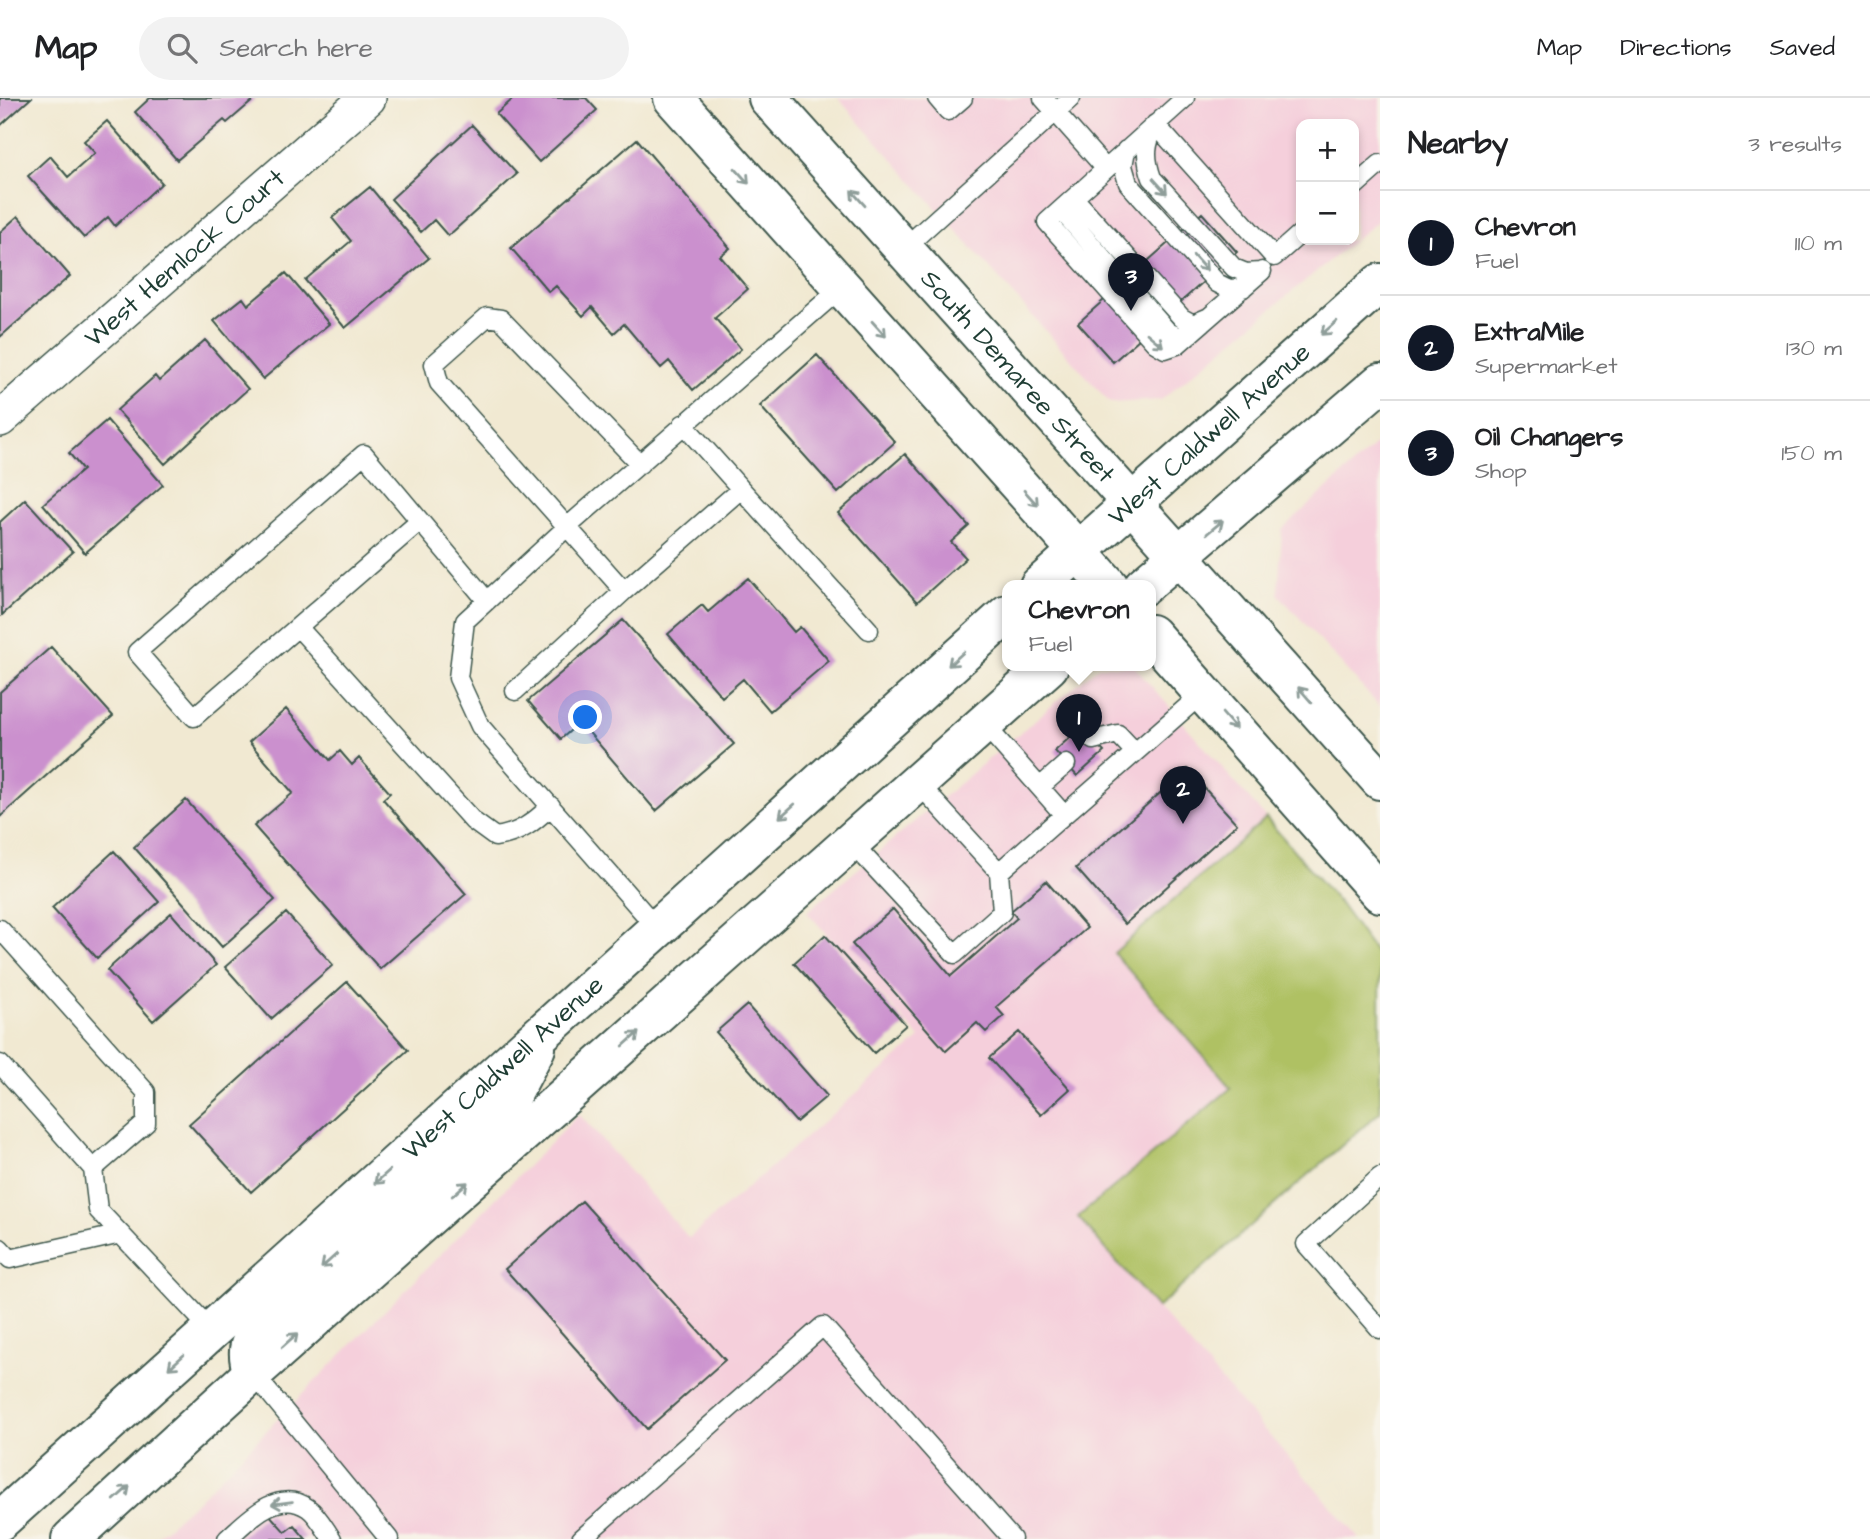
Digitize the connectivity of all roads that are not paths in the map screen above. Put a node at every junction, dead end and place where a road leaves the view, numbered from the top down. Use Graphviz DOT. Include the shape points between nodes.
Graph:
graph roads {
  1 [pos="368,98"];
  2 [pos="673,98"];
  3 [pos="768,98"];
  4 [pos="937,98"];
  5 [pos="963,98"];
  6 [pos="1043,98"];
  7 [pos="1071,98"];
  8 [pos="1185,98"];
  9 [pos="1055,112"];
  10 [pos="1155,124"];
  11 [pos="1126,150"];
  12 [pos="1380,164"];
  13 [pos="1106,169"];
  14 [pos="1359,183"];
  15 [pos="1067,204"];
  16 [pos="1296,237"];
  17 [pos="904,248"];
  18 [pos="1274,257"];
  19 [pos="1261,272"];
  20 [pos="1380,283"];
  21 [pos="841,288"];
  22 [pos="1243,288"];
  23 [pos="1207,318"];
  24 [pos="1191,333"];
  25 [pos="1380,383"];
  26 [pos="0,419"];
  27 [pos="683,424"];
  28 [pos="640,464"];
  29 [pos="741,489"];
  30 [pos="1132,502"];
  31 [pos="420,521"];
  32 [pos="566,528"];
  33 [pos="1077,550"];
  34 [pos="1181,556"];
  35 [pos="1045,580"];
  36 [pos="1104,580"];
  37 [pos="1151,580"];
  38 [pos="625,592"];
  39 [pos="486,601"];
  40 [pos="1002,618"];
  41 [pos="298,627"];
  42 [pos="869,630"];
  43 [pos="1156,639"];
  44 [pos="1043,671"];
  45 [pos="515,691"];
  46 [pos="1204,692"];
  47 [pos="984,724"];
  48 [pos="1093,740"];
  49 [pos="1136,752"];
  50 [pos="1066,764"];
  51 [pos="1380,779"];
  52 [pos="917,782"];
  53 [pos="1040,788"];
  54 [pos="551,806"];
  55 [pos="1064,815"];
  56 [pos="851,842"];
  57 [pos="999,872"];
  58 [pos="1380,893"];
  59 [pos="656,928"];
  60 [pos="0,929"];
  61 [pos="548,1025"];
  62 [pos="0,1064"];
  63 [pos="93,1170"];
  64 [pos="1380,1177"];
  65 [pos="121,1234"];
  66 [pos="0,1248"];
  67 [pos="1380,1329"];
  68 [pos="211,1330"];
  69 [pos="253,1373"];
  70 [pos="0,1521"];
  71 [pos="71,1539"];
  72 [pos="226,1539"];
  73 [pos="332,1539"];
  74 [pos="389,1539"];
  75 [pos="581,1539"];
  76 [pos="1012,1539"];
  1 -- 26 [label="street, West Hemlock Court"];
  2 -- 21 [label="main road, one-way"];
  17 -- 3 [label="main road, South Demaree Street, one-way"];
  4 -- 5 [label="lane" via="948,111"];
  6 -- 9 [label="lane"];
  7 -- 9 [label="lane"];
  8 -- 10 [label="lane"];
  9 -- 13 [label="lane"];
  9 -- 17 [label="lane"];
  10 -- 11 [label="lane"];
  10 -- 18 [label="lane"];
  10 -- 19 [label="lane, one-way" via="1146,146 1152,178 1234,268"];
  11 -- 13 [label="lane"];
  11 -- 22 [label="lane, one-way" via="1123,166 1128,183 1217,283"];
  12 -- 14 [label="lane"];
  13 -- 15 [label="lane"];
  15 -- 23 [label="lane" via="1182,318 1193,324"];
  15 -- 24 [label="lane" via="1168,332 1177,336"];
  15 -- 24 [label="lane, one-way" via="1047,222 1155,343 1165,349"];
  16 -- 18 [label="lane"];
  17 -- 30 [label="main road, South Demaree Street"];
  18 -- 19 [label="lane"];
  19 -- 22 [label="lane"];
  20 -- 30 [label="main road, West Caldwell Avenue, one-way"];
  21 -- 27 [label="lane"];
  21 -- 33 [label="main road, one-way"];
  22 -- 23 [label="lane"];
  23 -- 24 [label="lane"];
  34 -- 25 [label="main road, one-way"];
  27 -- 28 [label="lane"];
  27 -- 29 [label="lane"];
  28 -- 32 [label="lane"];
  28 -- 32 [label="lane" via="502,318 487,317 434,364 439,383"];
  29 -- 38 [label="lane"];
  29 -- 42 [label="lane"];
  30 -- 33 [label="main road, West Caldwell Avenue"];
  30 -- 34 [label="main road, South Demaree Street"];
  31 -- 39 [label="lane"];
  31 -- 41 [label="lane"];
  31 -- 41 [label="lane" via="364,454 137,652 194,717"];
  32 -- 38 [label="lane"];
  32 -- 39 [label="lane"];
  33 -- 35 [label="main road, West Caldwell Avenue"];
  33 -- 36 [label="main road"];
  34 -- 37 [label="main road"];
  51 -- 34 [label="main road, South Demaree Street, one-way"];
  38 -- 45 [label="lane"];
  39 -- 54 [label="lane" via="465,621 458,678 480,726"];
  40 -- 59 [label="main road, West Caldwell Avenue, one-way"];
  41 -- 54 [label="lane" via="473,821 495,837 531,825"];
  43 -- 46 [label="main road"];
  44 -- 47 [label="main road"];
  46 -- 49 [label="lane"];
  46 -- 58 [label="main road, one-way"];
  47 -- 52 [label="main road"];
  47 -- 53 [label="lane"];
  48 -- 49 [label="lane" via="1118,734"];
  49 -- 55 [label="lane"];
  50 -- 53 [label="lane"];
  52 -- 56 [label="main road"];
  52 -- 57 [label="lane"];
  53 -- 55 [label="lane"];
  54 -- 59 [label="lane"];
  55 -- 57 [label="lane"];
  56 -- 57 [label="lane" via="955,954 1002,912"];
  69 -- 56 [label="main road, one-way"];
  59 -- 61 [label="main road, West Caldwell Avenue"];
  60 -- 63 [label="lane" via="146,1092 146,1123"];
  61 -- 68 [label="main road, West Caldwell Avenue, one-way"];
  61 -- 69 [label="main road, one-way" via="508,1101 264,1321 249,1346 247,1357"];
  62 -- 63 [label="lane"];
  63 -- 65 [label="lane" via="98,1210"];
  64 -- 67 [label="lane" via="1306,1244"];
  65 -- 66 [label="lane" via="10,1259"];
  65 -- 68 [label="lane"];
  68 -- 70 [label="main road, West Caldwell Avenue, one-way"];
  71 -- 69 [label="main road, one-way"];
  69 -- 74 [label="lane"];
  73 -- 72 [label="lane, one-way" via="310,1509 295,1502 274,1502"];
  75 -- 76 [label="lane" via="823,1326"];
}
